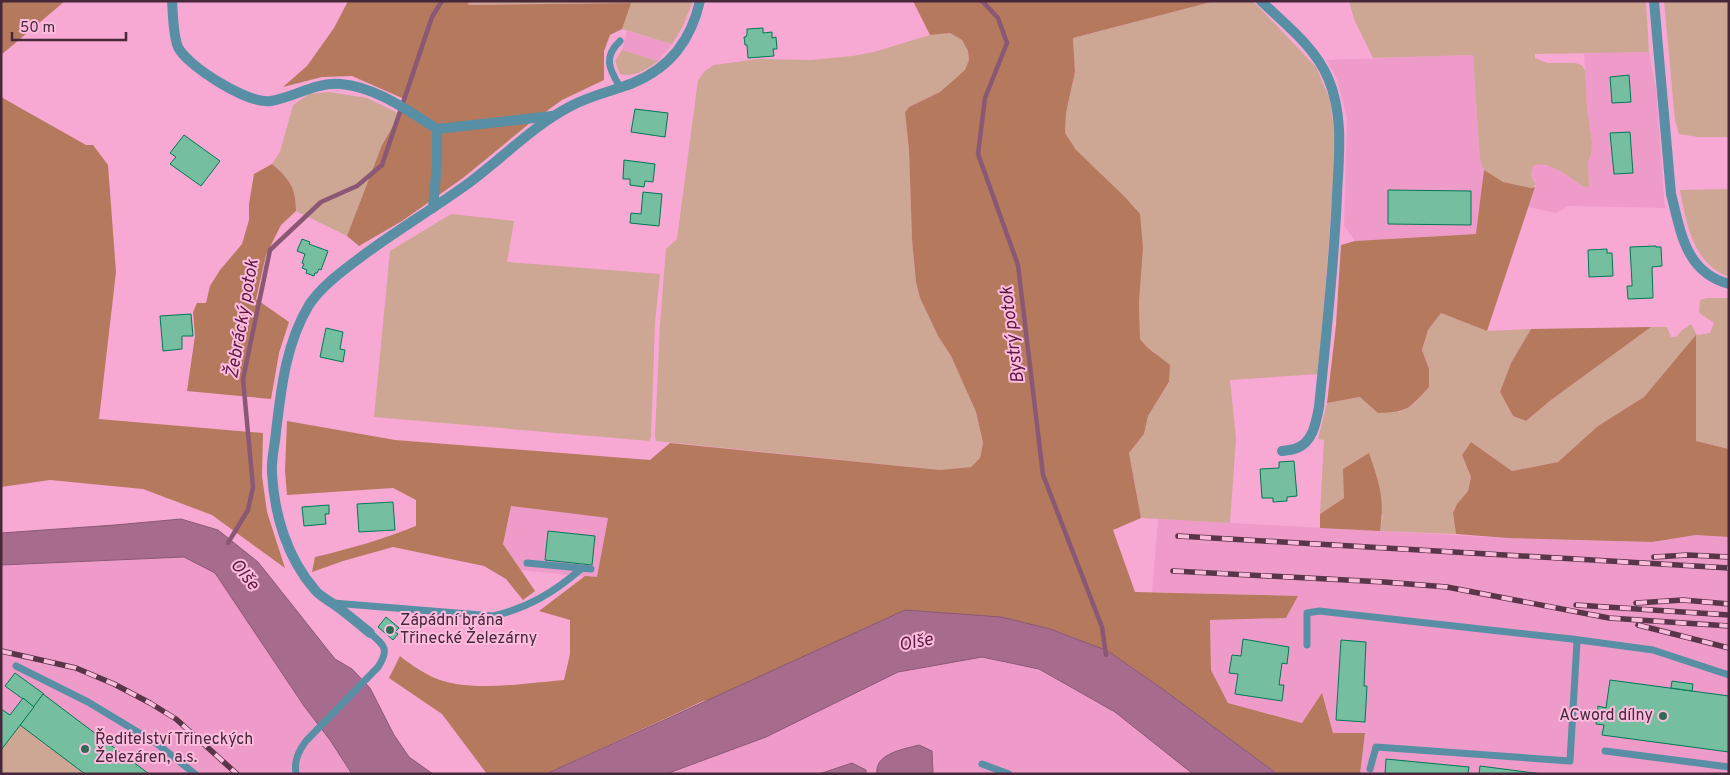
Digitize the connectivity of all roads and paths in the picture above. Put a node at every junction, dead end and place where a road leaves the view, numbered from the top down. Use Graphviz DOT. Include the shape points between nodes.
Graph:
graph roads {
  1 [pos="172,1"];
  2 [pos="700,1"];
  3 [pos="1261,1"];
  4 [pos="1654,1"];
  5 [pos="620,40"];
  6 [pos="620,87"];
  7 [pos="553,116"];
  8 [pos="437,129"];
  9 [pos="433,208"];
  10 [pos="1729,284"];
  11 [pos="1282,451"];
  12 [pos="527,563"];
  13 [pos="581,569"];
  14 [pos="591,570"];
  15 [pos="333,603"];
  16 [pos="370,633"];
  17 [pos="1578,641"];
  18 [pos="1307,645"];
  19 [pos="16,666"];
  20 [pos="1729,675"];
  21 [pos="1605,751"];
  22 [pos="982,764"];
  23 [pos="1729,767"];
  24 [pos="1370,769"];
  25 [pos="195,774"];
  26 [pos="296,774"];
  27 [pos="1009,774"];
  1 -- 8 [label="street" via="178,46 187,60 236,93 269,102 317,86 340,84 392,101"];
  2 -- 6 [label="street" via="688,35 676,53 662,68"];
  3 -- 11 [label="street" via="1306,45 1328,78 1336,102 1339,142 1335,253 1320,407 1308,440 1298,448"];
  4 -- 10 [label="street" via="1671,194 1678,222 1694,263 1706,274"];
  5 -- 6 [label="lane" via="609,57"];
  6 -- 7 [label="street"];
  7 -- 8 [label="street"];
  7 -- 9 [label="street"];
  8 -- 9 [label="street"];
  9 -- 15 [label="street" via="368,251 324,287 309,305 296,331 288,359 280,391 272,470 278,516 288,549 298,568 316,592"];
  12 -- 13 [label="lane"];
  13 -- 14 [label="lane"];
  13 -- 15 [label="lane" via="536,601 494,616"];
  15 -- 16 [label="street"];
  16 -- 26 [label="lane" via="384,645 385,653 378,667 306,741 298,753"];
  17 -- 18 [label="lane" via="1319,611 1307,613"];
  17 -- 20 [label="lane" via="1653,650"];
  17 -- 24 [label="lane" via="1570,761 1376,747"];
  19 -- 25 [label="lane" via="88,702 156,743"];
  21 -- 23 [label="lane"];
  22 -- 27 [label="lane"];
}
